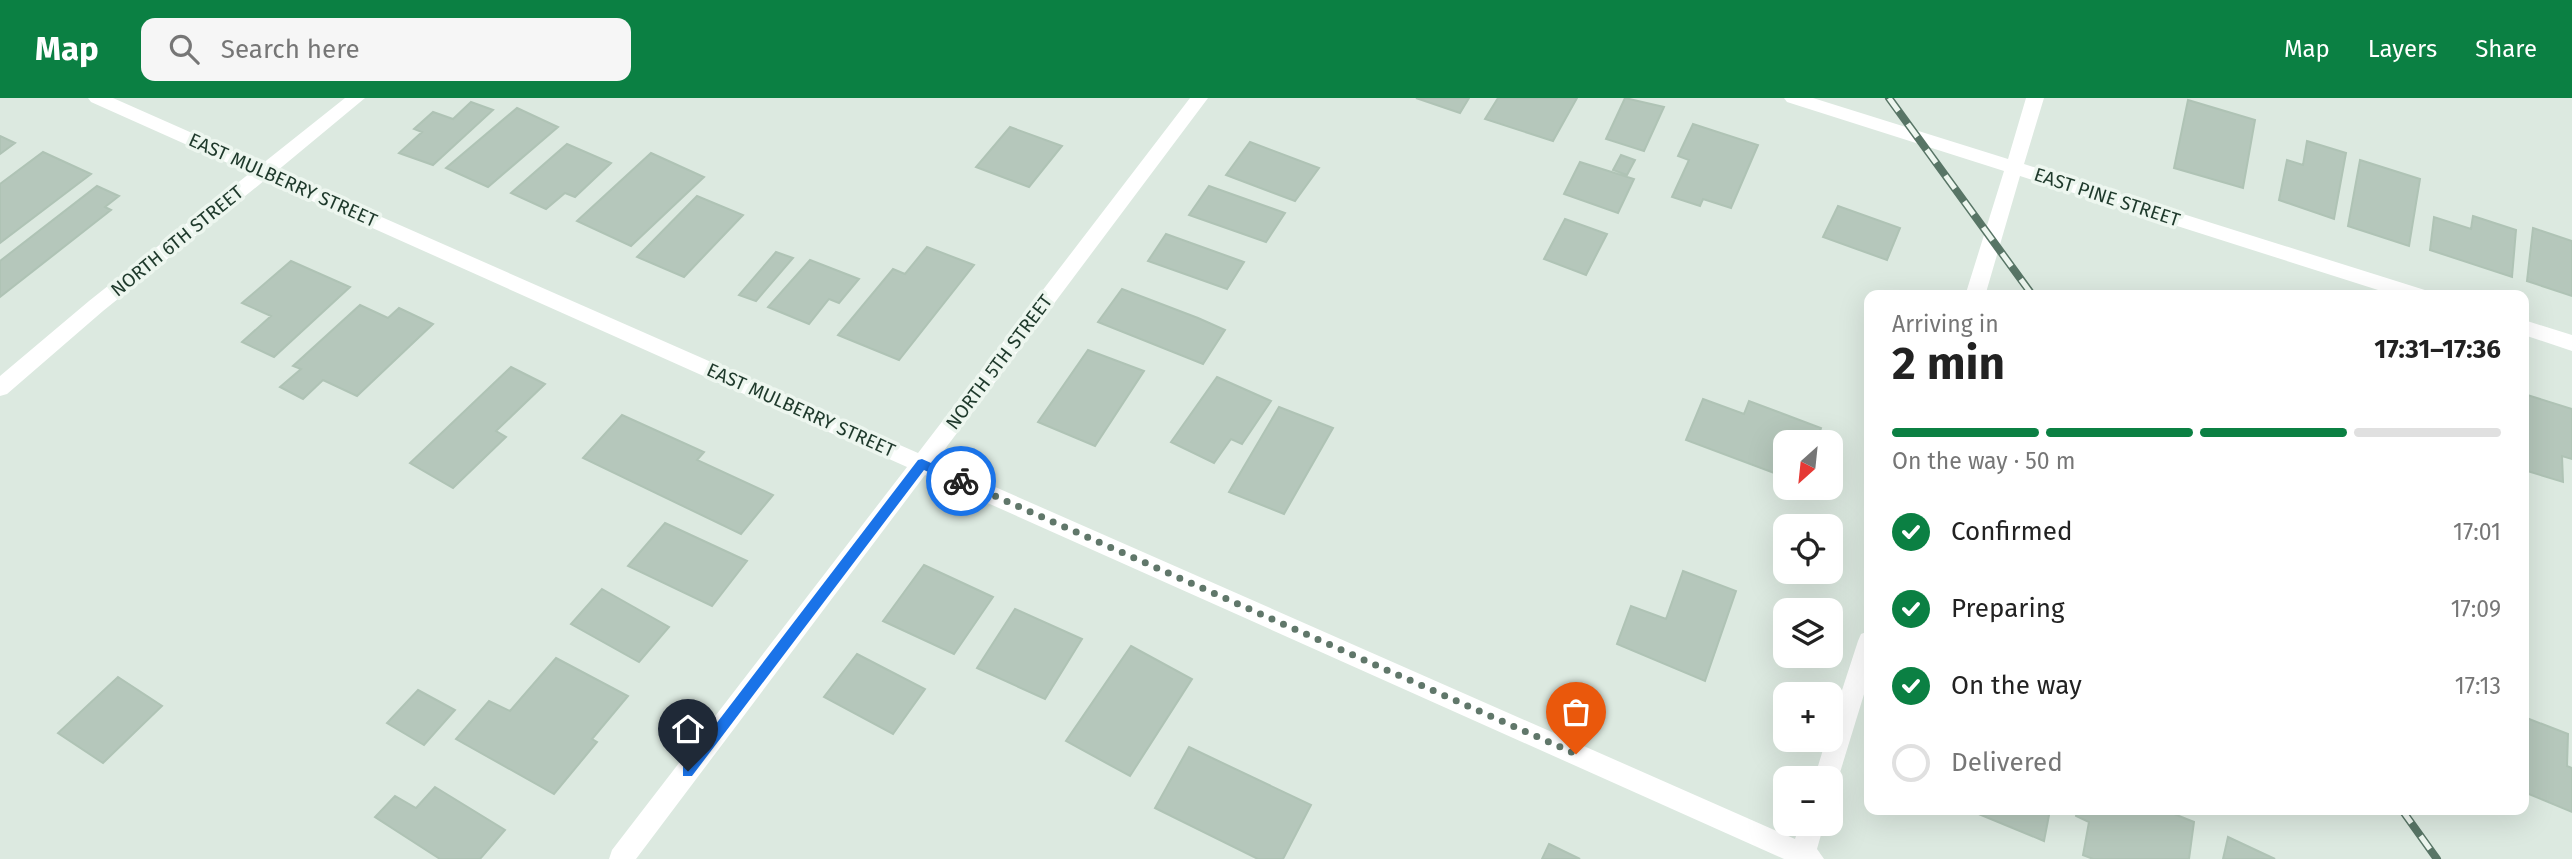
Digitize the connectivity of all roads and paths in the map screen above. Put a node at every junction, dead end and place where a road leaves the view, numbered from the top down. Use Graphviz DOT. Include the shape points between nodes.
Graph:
graph roads {
  1 [pos="97,98"];
  2 [pos="356,98"];
  3 [pos="1199,98"];
  4 [pos="1793,98"];
  5 [pos="2035,98"];
  6 [pos="2015,167"];
  7 [pos="264,172"];
  8 [pos="1977,290"];
  9 [pos="2402,290"];
  10 [pos="2529,330"];
  11 [pos="2572,343"];
  12 [pos="0,388"];
  13 [pos="922,464"];
  14 [pos="1864,657"];
  15 [pos="1830,766"];
  16 [pos="1810,836"];
  17 [pos="1806,858"];
  18 [pos="621,859"];
  1 -- 7 [label="street, EAST MULBERRY STREET"];
  2 -- 7 [label="street, NORTH 6TH STREET"];
  3 -- 13 [label="street, NORTH 5TH STREET"];
  4 -- 6 [label="street, EAST PINE STREET"];
  5 -- 6 [label="street"];
  6 -- 8 [label="street"];
  6 -- 9 [label="street, EAST PINE STREET"];
  7 -- 12 [label="street, NORTH 6TH STREET"];
  7 -- 13 [label="street, EAST MULBERRY STREET"];
  10 -- 11 [label="street"];
  13 -- 17 [label="street, EAST MULBERRY STREET"];
  13 -- 18 [label="street, NORTH 5TH STREET"];
  14 -- 15 [label="street"];
  16 -- 17 [label="street"];
}
